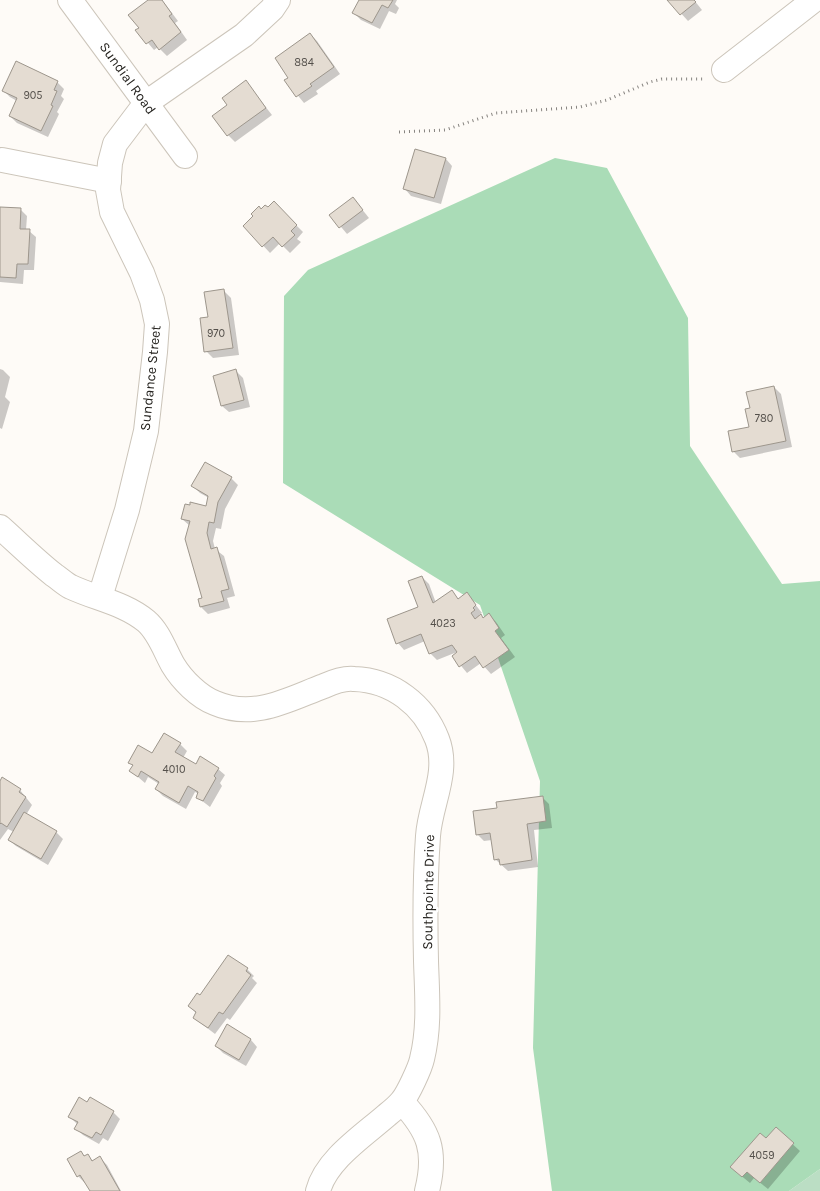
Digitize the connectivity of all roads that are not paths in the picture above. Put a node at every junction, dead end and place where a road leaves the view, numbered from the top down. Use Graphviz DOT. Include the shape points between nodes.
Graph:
graph roads {
  1 [pos="70,0"];
  2 [pos="278,0"];
  3 [pos="814,0"];
  4 [pos="724,70"];
  5 [pos="146,103"];
  6 [pos="185,156"];
  7 [pos="2,160"];
  8 [pos="109,181"];
  9 [pos="0,527"];
  10 [pos="100,597"];
  11 [pos="402,1102"];
  12 [pos="318,1191"];
  13 [pos="427,1191"];
  1 -- 5 [label="street, Sundial Road"];
  2 -- 5 [label="street, Sundance Street" via="244,35"];
  3 -- 4 [label="street"];
  5 -- 6 [label="street, Sundial Road"];
  5 -- 8 [label="street, Sundance Street" via="115,144"];
  7 -- 8 [label="street"];
  8 -- 10 [label="street, Sundance Street" via="112,212 142,273 157,324 146,431 127,510"];
  9 -- 10 [label="street, Southpointe Drive" via="69,586"];
  10 -- 11 [label="street, Southpointe Drive" via="129,608 149,624 174,666 192,687 215,703 244,710 276,706 352,678 384,684 396,690 410,699 430,724 438,739 441,755 439,788 428,832 425,900 428,1021 422,1061"];
  11 -- 12 [label="street, Southpointe Drive" via="332,1164"];
  11 -- 13 [label="street" via="417,1118 428,1138 432,1161"];
}
